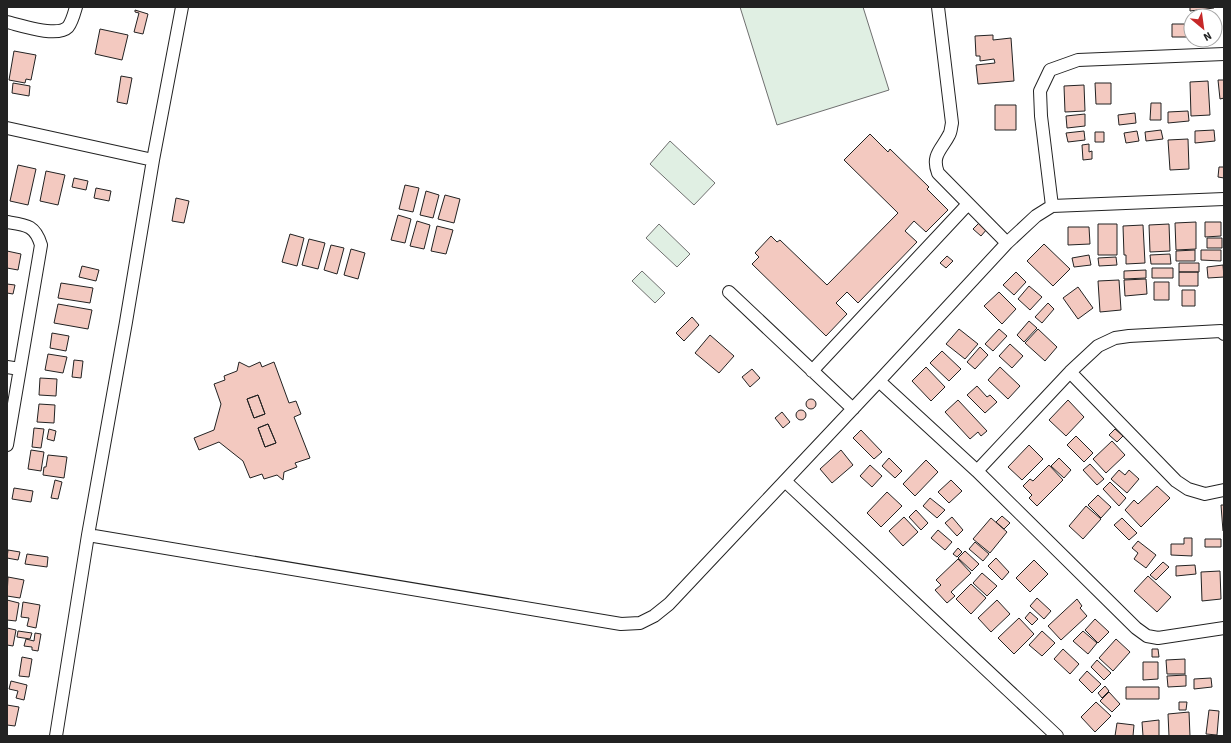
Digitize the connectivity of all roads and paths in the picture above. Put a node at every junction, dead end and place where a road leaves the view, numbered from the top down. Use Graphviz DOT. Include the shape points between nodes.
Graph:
graph roads {
  1 [pos="76,7"];
  2 [pos="182,7"];
  3 [pos="938,7"];
  4 [pos="7,22"];
  5 [pos="1224,54"];
  6 [pos="7,128"];
  7 [pos="152,160"];
  8 [pos="1224,199"];
  9 [pos="968,204"];
  10 [pos="1052,206"];
  11 [pos="7,222"];
  12 [pos="1007,243"];
  13 [pos="728,292"];
  14 [pos="1224,334"];
  15 [pos="7,367"];
  16 [pos="20,368"];
  17 [pos="812,371"];
  18 [pos="1070,372"];
  19 [pos="879,381"];
  20 [pos="853,409"];
  21 [pos="7,445"];
  22 [pos="977,471"];
  23 [pos="784,481"];
  24 [pos="1224,490"];
  25 [pos="88,535"];
  26 [pos="1224,628"];
  27 [pos="56,736"];
  28 [pos="1057,736"];
  1 -- 4 [label="street" via="67,28 61,31 52,32"];
  2 -- 7 [label="street"];
  3 -- 9 [label="street" via="952,123 949,135 937,153 935,162 938,173"];
  5 -- 10 [label="street" via="1078,60 1050,70 1040,91"];
  6 -- 7 [label="street"];
  7 -- 25 [label="street"];
  8 -- 10 [label="street"];
  9 -- 12 [label="street"];
  9 -- 17 [label="street"];
  10 -- 12 [label="street" via="1036,216"];
  11 -- 16 [label="street" via="26,225 34,230 41,245"];
  12 -- 19 [label="street"];
  13 -- 17 [label="street"];
  14 -- 18 [label="street" via="1221,331 1114,338 1098,346"];
  15 -- 16 [label="street"];
  16 -- 21 [label="street"];
  17 -- 20 [label="street"];
  18 -- 22 [label="street"];
  18 -- 24 [label="street" via="1176,481 1188,489 1205,494"];
  19 -- 20 [label="street"];
  19 -- 22 [label="street"];
  20 -- 23 [label="street"];
  22 -- 26 [label="street" via="1146,636 1158,638"];
  23 -- 25 [label="street" via="669,604 640,623 621,624"];
  23 -- 28 [label="street"];
  25 -- 27 [label="street"];
}
